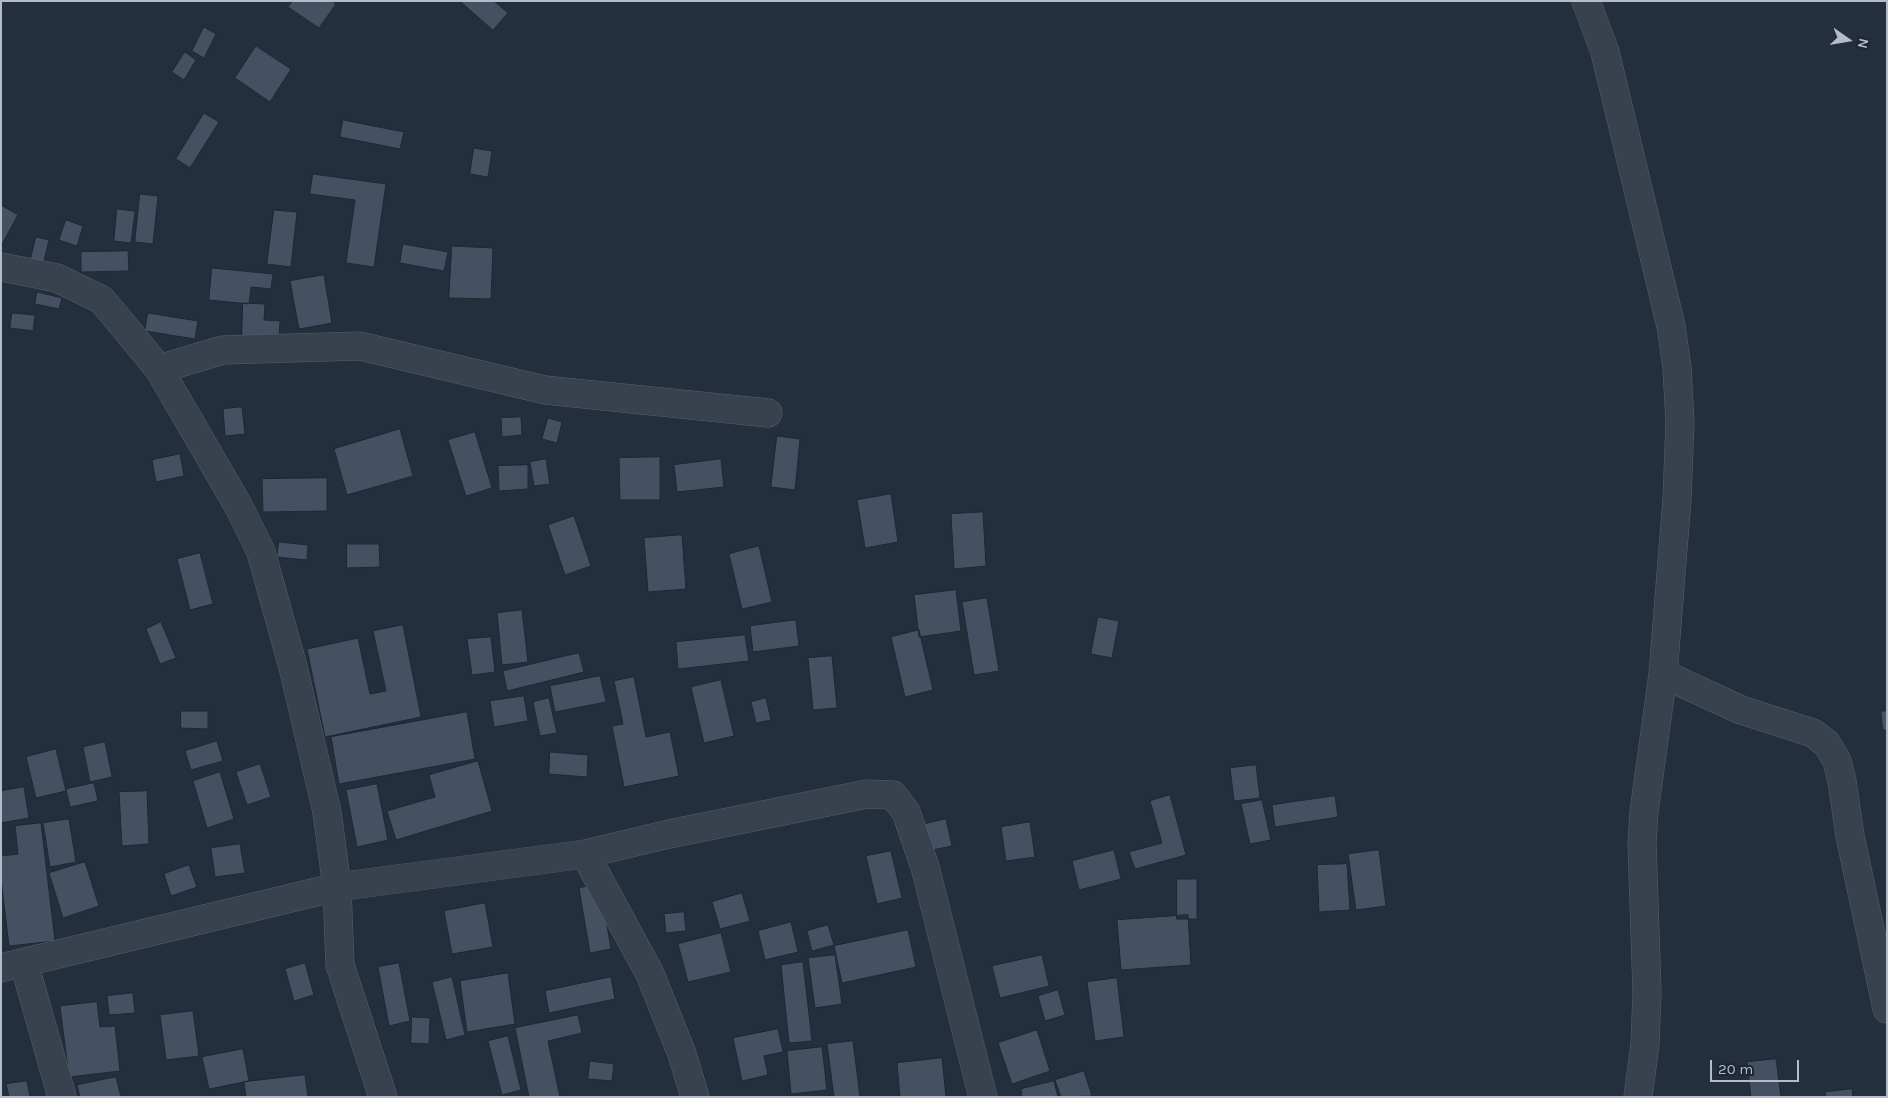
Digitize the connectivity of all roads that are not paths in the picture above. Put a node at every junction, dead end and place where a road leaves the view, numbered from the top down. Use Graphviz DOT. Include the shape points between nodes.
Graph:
graph roads {
  1 [pos="1586,1"];
  2 [pos="1,267"];
  3 [pos="159,369"];
  4 [pos="768,413"];
  5 [pos="1663,674"];
  6 [pos="585,854"];
  7 [pos="337,887"];
  8 [pos="13,966"];
  9 [pos="1887,1009"];
  10 [pos="62,1097"];
  11 [pos="383,1097"];
  12 [pos="695,1097"];
  13 [pos="984,1097"];
  14 [pos="1638,1097"];
  1 -- 5 [label="street" via="1604,52 1671,326 1677,368 1680,422 1677,499"];
  2 -- 3 [label="street" via="57,278 102,300"];
  3 -- 4 [label="street" via="223,350 360,346 545,390"];
  3 -- 7 [label="street" via="239,507 261,552 293,667 327,812"];
  5 -- 9 [label="street" via="1741,710 1812,733 1827,744 1837,761 1842,781 1850,836"];
  5 -- 14 [label="street" via="1642,843 1647,993"];
  6 -- 7 [label="street"];
  6 -- 12 [label="street" via="650,974 682,1054"];
  6 -- 13 [label="street" via="867,794 893,795 906,812 925,867"];
  7 -- 8 [label="street"];
  7 -- 11 [label="street" via="340,964"];
  8 -- 10 [label="street"];
}
